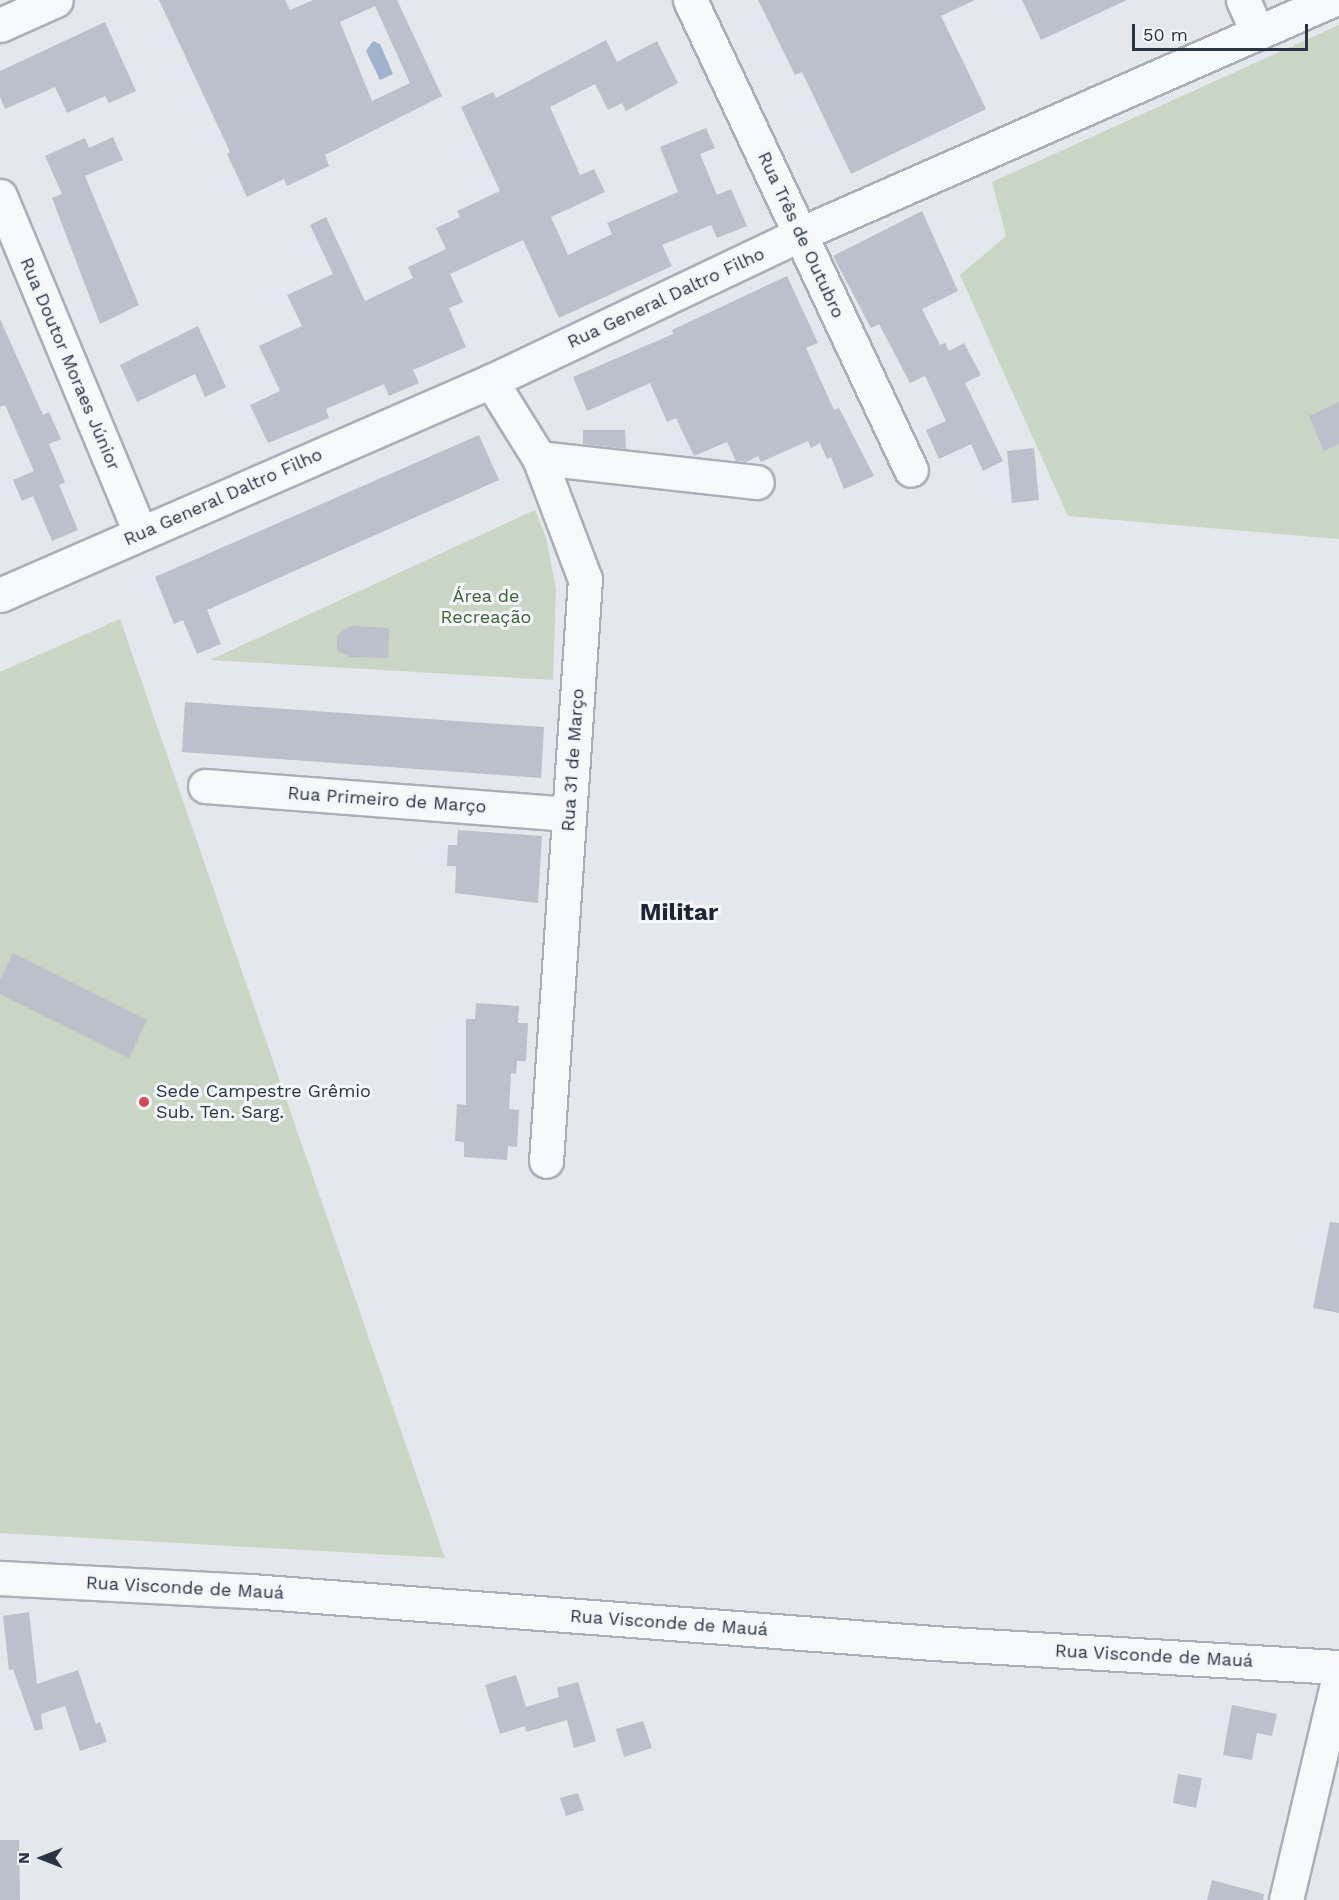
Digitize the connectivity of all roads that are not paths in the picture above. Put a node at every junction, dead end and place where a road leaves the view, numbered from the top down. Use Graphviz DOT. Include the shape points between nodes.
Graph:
graph roads {
  1 [pos="56,0"];
  2 [pos="690,0"];
  3 [pos="1243,0"];
  4 [pos="1332,0"];
  5 [pos="0,26"];
  6 [pos="1258,33"];
  7 [pos="0,196"];
  8 [pos="800,234"];
  9 [pos="491,381"];
  10 [pos="539,458"];
  11 [pos="911,470"];
  12 [pos="758,482"];
  13 [pos="140,532"];
  14 [pos="0,595"];
  15 [pos="205,786"];
  16 [pos="569,814"];
  17 [pos="546,1161"];
  18 [pos="0,1578"];
  19 [pos="1339,1667"];
  20 [pos="1339,1675"];
  21 [pos="1286,1900"];
  1 -- 5 [label="street"];
  2 -- 8 [label="street, Rua Três de Outubro"];
  3 -- 6 [label="street"];
  4 -- 6 [label="street, Rua General Daltro Filho"];
  6 -- 8 [label="street, Rua General Daltro Filho"];
  7 -- 13 [label="street, Rua Doutor Moraes Júnior"];
  8 -- 9 [label="street, Rua General Daltro Filho"];
  8 -- 11 [label="street, Rua Três de Outubro"];
  9 -- 10 [label="street, Rua 31 de Março"];
  9 -- 13 [label="street, Rua General Daltro Filho"];
  10 -- 12 [label="street"];
  10 -- 16 [label="street, Rua 31 de Março" via="585,579"];
  13 -- 14 [label="street, Rua General Daltro Filho"];
  15 -- 16 [label="street, Rua Primeiro de Março"];
  16 -- 17 [label="street, Rua 31 de Março"];
  18 -- 19 [label="street, Rua Visconde de Mauá" via="263,1592 922,1642"];
  20 -- 21 [label="street"];
}
